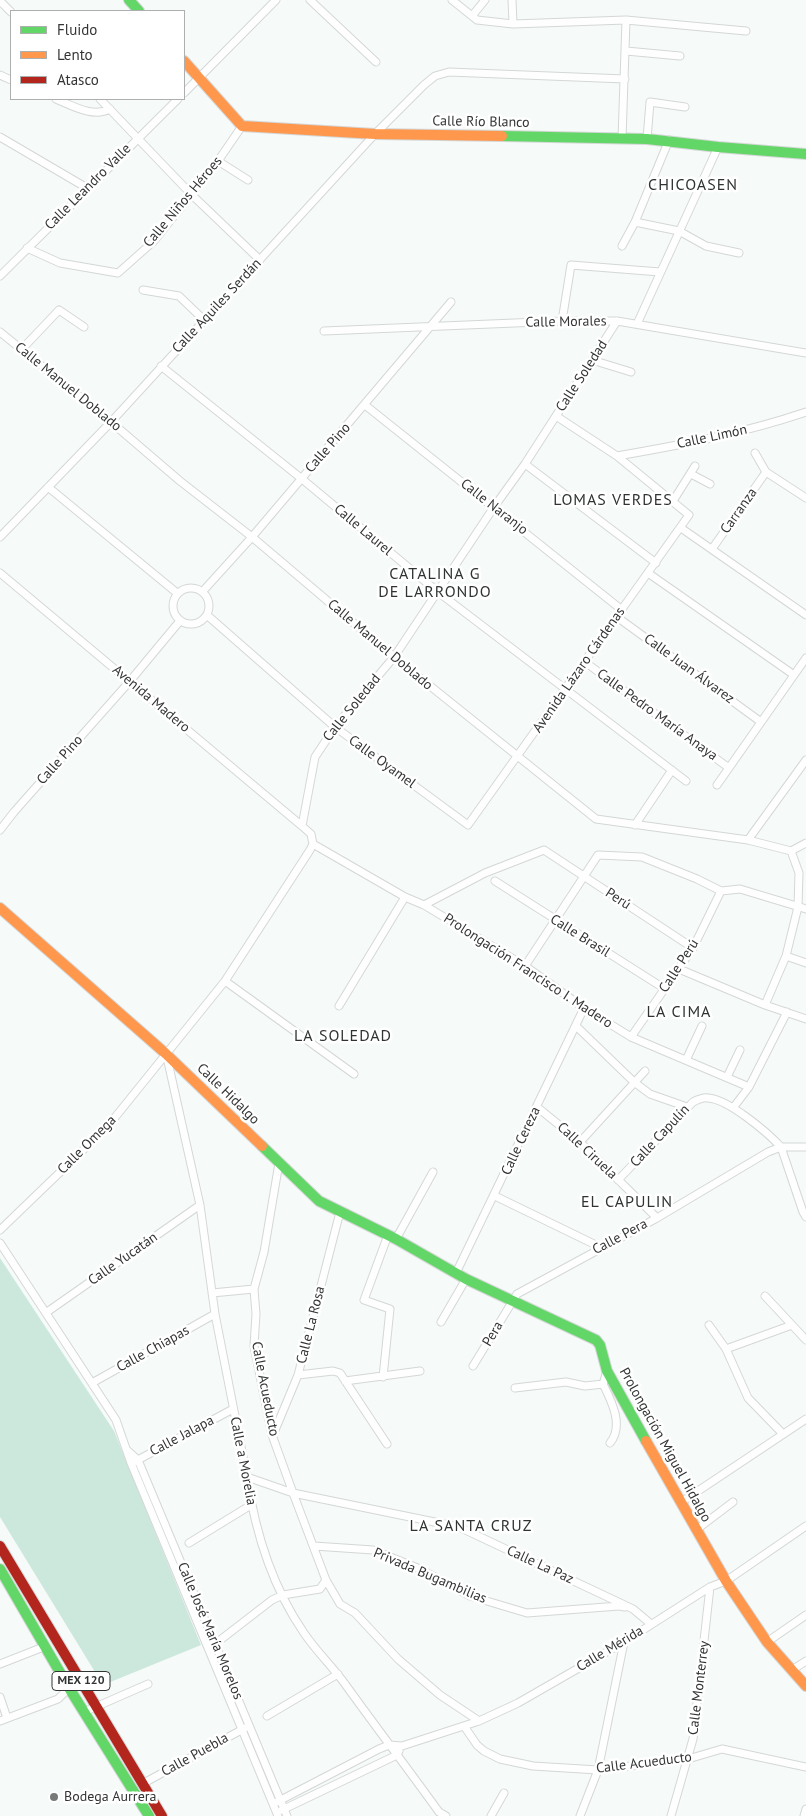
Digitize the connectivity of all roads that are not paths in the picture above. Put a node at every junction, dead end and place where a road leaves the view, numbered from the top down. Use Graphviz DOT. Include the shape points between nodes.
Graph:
graph roads {
  1 [pos="129,0"];
  2 [pos="276,0"];
  3 [pos="310,0"];
  4 [pos="452,0"];
  5 [pos="486,0"];
  6 [pos="512,0"];
  7 [pos="1,1"];
  8 [pos="138,10"];
  9 [pos="10,11"];
  10 [pos="472,16"];
  11 [pos="626,20"];
  12 [pos="513,24"];
  13 [pos="746,31"];
  14 [pos="626,51"];
  15 [pos="680,56"];
  16 [pos="185,62"];
  17 [pos="376,62"];
  18 [pos="199,78"];
  19 [pos="625,79"];
  20 [pos="185,92"];
  21 [pos="58,100"];
  22 [pos="101,100"];
  23 [pos="177,100"];
  24 [pos="685,107"];
  25 [pos="110,109"];
  26 [pos="242,126"];
  27 [pos="375,134"];
  28 [pos="0,137"];
  29 [pos="138,138"];
  30 [pos="622,139"];
  31 [pos="647,139"];
  32 [pos="668,140"];
  33 [pos="718,148"];
  34 [pos="806,154"];
  35 [pos="218,162"];
  36 [pos="248,180"];
  37 [pos="87,188"];
  38 [pos="191,194"];
  39 [pos="634,222"];
  40 [pos="679,231"];
  41 [pos="622,246"];
  42 [pos="27,248"];
  43 [pos="739,253"];
  44 [pos="260,260"];
  45 [pos="660,272"];
  46 [pos="0,276"];
  47 [pos="144,290"];
  48 [pos="451,302"];
  49 [pos="204,320"];
  50 [pos="618,321"];
  51 [pos="562,322"];
  52 [pos="637,324"];
  53 [pos="84,327"];
  54 [pos="430,328"];
  55 [pos="324,331"];
  56 [pos="0,332"];
  57 [pos="22,349"];
  58 [pos="806,353"];
  59 [pos="592,360"];
  60 [pos="162,366"];
  61 [pos="631,372"];
  62 [pos="366,405"];
  63 [pos="806,412"];
  64 [pos="556,416"];
  65 [pos="111,422"];
  66 [pos="755,454"];
  67 [pos="616,456"];
  68 [pos="525,464"];
  69 [pos="695,466"];
  70 [pos="766,472"];
  71 [pos="691,474"];
  72 [pos="302,479"];
  73 [pos="710,484"];
  74 [pos="48,487"];
  75 [pos="806,498"];
  76 [pos="673,501"];
  77 [pos="494,507"];
  78 [pos="681,528"];
  79 [pos="0,537"];
  80 [pos="252,537"];
  81 [pos="712,550"];
  82 [pos="656,563"];
  83 [pos="0,573"];
  84 [pos="648,573"];
  85 [pos="203,591"];
  86 [pos="438,592"];
  87 [pos="177,593"];
  88 [pos="622,610"];
  89 [pos="806,615"];
  90 [pos="208,616"];
  91 [pos="617,617"];
  92 [pos="179,622"];
  93 [pos="394,657"];
  94 [pos="806,658"];
  95 [pos="585,662"];
  96 [pos="794,675"];
  97 [pos="130,681"];
  98 [pos="566,689"];
  99 [pos="761,722"];
  100 [pos="335,727"];
  101 [pos="518,756"];
  102 [pos="806,760"];
  103 [pos="729,768"];
  104 [pos="672,770"];
  105 [pos="686,781"];
  106 [pos="717,785"];
  107 [pos="636,824"];
  108 [pos="468,825"];
  109 [pos="302,826"];
  110 [pos="0,830"];
  111 [pos="748,840"];
  112 [pos="806,843"];
  113 [pos="313,844"];
  114 [pos="791,853"];
  115 [pos="801,872"];
  116 [pos="584,877"];
  117 [pos="495,881"];
  118 [pos="721,891"];
  119 [pos="405,897"];
  120 [pos="424,905"];
  121 [pos="798,907"];
  122 [pos="0,908"];
  123 [pos="806,909"];
  124 [pos="556,921"];
  125 [pos="693,948"];
  126 [pos="786,956"];
  127 [pos="806,962"];
  128 [pos="525,966"];
  129 [pos="679,969"];
  130 [pos="224,980"];
  131 [pos="665,989"];
  132 [pos="766,1005"];
  133 [pos="338,1006"];
  134 [pos="584,1008"];
  135 [pos="787,1012"];
  136 [pos="806,1019"];
  137 [pos="576,1026"];
  138 [pos="702,1026"];
  139 [pos="631,1037"];
  140 [pos="740,1050"];
  141 [pos="166,1053"];
  142 [pos="686,1060"];
  143 [pos="645,1070"];
  144 [pos="354,1074"];
  145 [pos="727,1078"];
  146 [pos="634,1082"];
  147 [pos="749,1087"];
  148 [pos="537,1107"];
  149 [pos="687,1107"];
  150 [pos="733,1108"];
  151 [pos="580,1142"];
  152 [pos="806,1147"];
  153 [pos="782,1148"];
  154 [pos="279,1163"];
  155 [pos="433,1172"];
  156 [pos="618,1180"];
  157 [pos="495,1196"];
  158 [pos="200,1205"];
  159 [pos="340,1212"];
  160 [pos="806,1216"];
  161 [pos="657,1218"];
  162 [pos="0,1230"];
  163 [pos="392,1237"];
  164 [pos="0,1243"];
  165 [pos="600,1247"];
  166 [pos="456,1273"];
  167 [pos="466,1278"];
  168 [pos="254,1289"];
  169 [pos="212,1293"];
  170 [pos="765,1296"];
  171 [pos="513,1301"];
  172 [pos="47,1312"];
  173 [pos="214,1314"];
  174 [pos="441,1322"];
  175 [pos="792,1324"];
  176 [pos="709,1325"];
  177 [pos="806,1340"];
  178 [pos="726,1349"];
  179 [pos="474,1366"];
  180 [pos="420,1371"];
  181 [pos="608,1371"];
  182 [pos="298,1375"];
  183 [pos="383,1377"];
  184 [pos="345,1381"];
  185 [pos="92,1383"];
  186 [pos="603,1384"];
  187 [pos="515,1388"];
  188 [pos="232,1409"];
  189 [pos="806,1419"];
  190 [pos="783,1434"];
  191 [pos="272,1435"];
  192 [pos="387,1444"];
  193 [pos="610,1444"];
  194 [pos="134,1461"];
  195 [pos="248,1477"];
  196 [pos="293,1492"];
  197 [pos="733,1502"];
  198 [pos="680,1503"];
  199 [pos="251,1505"];
  200 [pos="806,1526"];
  201 [pos="696,1530"];
  202 [pos="189,1543"];
  203 [pos="0,1546"];
  204 [pos="314,1546"];
  205 [pos="0,1569"];
  206 [pos="326,1580"];
  207 [pos="726,1581"];
  208 [pos="4,1585"];
  209 [pos="710,1587"];
  210 [pos="283,1595"];
  211 [pos="633,1609"];
  212 [pos="806,1614"];
  213 [pos="651,1624"];
  214 [pos="624,1642"];
  215 [pos="767,1642"];
  216 [pos="215,1644"];
  217 [pos="46,1646"];
  218 [pos="806,1660"];
  219 [pos="0,1664"];
  220 [pos="792,1670"];
  221 [pos="338,1674"];
  222 [pos="148,1684"];
  223 [pos="806,1686"];
  224 [pos="69,1688"];
  225 [pos="0,1697"];
  226 [pos="96,1706"];
  227 [pos="84,1712"];
  228 [pos="267,1716"];
  229 [pos="3,1719"];
  230 [pos="479,1721"];
  231 [pos="464,1726"];
  232 [pos="246,1727"];
  233 [pos="390,1745"];
  234 [pos="402,1746"];
  235 [pos="397,1755"];
  236 [pos="688,1759"];
  237 [pos="806,1767"];
  238 [pos="598,1770"];
  239 [pos="337,1771"];
  240 [pos="342,1780"];
  241 [pos="142,1784"];
  242 [pos="504,1793"];
  243 [pos="282,1800"];
  244 [pos="273,1804"];
  245 [pos="806,1809"];
  246 [pos="286,1812"];
  247 [pos="443,1814"];
  248 [pos="277,1815"];
  249 [pos="149,1816"];
  250 [pos="162,1816"];
  251 [pos="432,1816"];
  252 [pos="491,1816"];
  253 [pos="580,1816"];
  254 [pos="671,1816"];
  255 [pos="804,1816"];
  1 -- 8 [label="street"];
  2 -- 18 [label="street"];
  3 -- 17 [label="street"];
  4 -- 10 [label="street"];
  5 -- 10 [label="street"];
  6 -- 12 [label="street"];
  7 -- 9 [label="street"];
  10 -- 12 [label="street" via="477,20"];
  11 -- 12 [label="street"];
  11 -- 13 [label="street"];
  11 -- 14 [label="street"];
  14 -- 15 [label="street"];
  14 -- 19 [label="street"];
  16 -- 18 [label="street"];
  18 -- 20 [label="street"];
  18 -- 26 [label="street"];
  19 -- 27 [label="street, Calle Aquiles Serdán" via="449,72 424,84"];
  19 -- 30 [label="street"];
  21 -- 25 [label="street" via="85,111 102,113"];
  22 -- 25 [label="street"];
  23 -- 29 [label="street, Calle Leandro Valle"];
  24 -- 31 [label="street" via="650,102"];
  25 -- 29 [label="street"];
  26 -- 27 [label="street, Calle Río Blanco"];
  26 -- 35 [label="street, Calle Niños Héroes"];
  27 -- 30 [label="street, Calle Río Blanco"];
  27 -- 44 [label="street, Calle Aquiles Serdán"];
  28 -- 37 [label="street"];
  29 -- 37 [label="street, Calle Leandro Valle"];
  29 -- 38 [label="street"];
  30 -- 31 [label="street, Calle Río Blanco"];
  31 -- 32 [label="street, Calle Río Blanco"];
  32 -- 33 [label="street, Calle Río Blanco"];
  32 -- 39 [label="street"];
  33 -- 34 [label="street, Calle Río Blanco"];
  33 -- 40 [label="street"];
  35 -- 36 [label="street"];
  35 -- 38 [label="street, Calle Niños Héroes"];
  37 -- 42 [label="street, Calle Leandro Valle"];
  38 -- 42 [label="street, Calle Niños Héroes" via="154,242 118,273 60,263"];
  38 -- 44 [label="street"];
  39 -- 40 [label="street"];
  39 -- 41 [label="street"];
  40 -- 43 [label="street" via="706,246"];
  40 -- 45 [label="street"];
  42 -- 46 [label="street, Calle Leandro Valle"];
  44 -- 49 [label="street, Calle Aquiles Serdán"];
  45 -- 51 [label="street" via="571,265"];
  45 -- 52 [label="street"];
  47 -- 49 [label="street" via="179,296"];
  48 -- 54 [label="street, Calle Pino"];
  49 -- 60 [label="street, Calle Aquiles Serdán"];
  50 -- 51 [label="street, Calle Morales"];
  50 -- 52 [label="street, Calle Morales"];
  50 -- 59 [label="street, Calle Soledad"];
  51 -- 54 [label="street, Calle Morales"];
  52 -- 58 [label="street, Calle Morales"];
  53 -- 57 [label="street" via="59,310"];
  54 -- 55 [label="street, Calle Morales"];
  54 -- 62 [label="street, Calle Pino"];
  56 -- 57 [label="street, Calle Manuel Doblado"];
  57 -- 65 [label="street, Calle Manuel Doblado"];
  59 -- 61 [label="street"];
  59 -- 64 [label="street, Calle Soledad"];
  60 -- 65 [label="street, Calle Aquiles Serdán"];
  60 -- 72 [label="street, Calle Laurel"];
  62 -- 72 [label="street, Calle Pino"];
  62 -- 77 [label="street, Calle Naranjo"];
  63 -- 67 [label="street, Calle Limón" via="764,426 687,444"];
  64 -- 67 [label="street"];
  64 -- 68 [label="street, Calle Soledad"];
  65 -- 74 [label="street, Calle Aquiles Serdán"];
  65 -- 80 [label="street, Calle Manuel Doblado"];
  66 -- 70 [label="street"];
  67 -- 76 [label="street"];
  68 -- 77 [label="street, Calle Soledad"];
  68 -- 82 [label="street"];
  69 -- 71 [label="street"];
  70 -- 75 [label="street"];
  70 -- 81 [label="street, Carranza"];
  71 -- 73 [label="street"];
  71 -- 76 [label="street"];
  72 -- 80 [label="street, Calle Pino"];
  72 -- 86 [label="street, Calle Laurel"];
  74 -- 79 [label="street, Calle Aquiles Serdán"];
  74 -- 87 [label="street"];
  76 -- 78 [label="street, Avenida Lázaro Cárdenas" via="689,515"];
  77 -- 86 [label="street, Calle Soledad"];
  77 -- 88 [label="street, Calle Naranjo"];
  78 -- 81 [label="street"];
  78 -- 82 [label="street, Avenida Lázaro Cárdenas"];
  80 -- 85 [label="street, Calle Pino"];
  80 -- 93 [label="street, Calle Manuel Doblado"];
  81 -- 89 [label="street"];
  82 -- 84 [label="street, Avenida Lázaro Cárdenas"];
  83 -- 97 [label="street, Avenida Madero"];
  84 -- 88 [label="street, Avenida Lázaro Cárdenas"];
  84 -- 96 [label="street"];
  85 -- 87 [label="street" via="190,587"];
  85 -- 90 [label="street" via="210,603"];
  86 -- 93 [label="street, Calle Soledad"];
  86 -- 98 [label="street, Calle Laurel"];
  87 -- 92 [label="street" via="172,608"];
  88 -- 91 [label="street, Avenida Lázaro Cárdenas"];
  90 -- 92 [label="street" via="195,626"];
  90 -- 100 [label="street, Calle Oyamel"];
  91 -- 95 [label="street, Avenida Lázaro Cárdenas"];
  91 -- 99 [label="street, Calle Juan Álvarez"];
  92 -- 97 [label="street, Calle Pino"];
  93 -- 100 [label="street, Calle Soledad"];
  93 -- 101 [label="street, Calle Manuel Doblado"];
  94 -- 96 [label="street"];
  95 -- 98 [label="street, Avenida Lázaro Cárdenas"];
  95 -- 103 [label="street, Calle Pedro María Anaya"];
  96 -- 99 [label="street"];
  97 -- 109 [label="street, Avenida Madero"];
  97 -- 110 [label="street, Calle Pino"];
  98 -- 101 [label="street, Avenida Lázaro Cárdenas"];
  98 -- 104 [label="street, Calle Laurel"];
  99 -- 103 [label="street"];
  100 -- 108 [label="street, Calle Oyamel"];
  100 -- 109 [label="street, Calle Soledad" via="315,757"];
  101 -- 107 [label="street, Calle Manuel Doblado" via="596,819"];
  101 -- 108 [label="street, Avenida Lázaro Cárdenas"];
  102 -- 111 [label="street"];
  103 -- 106 [label="street"];
  104 -- 105 [label="street, Calle Laurel"];
  104 -- 107 [label="street"];
  107 -- 111 [label="street, Calle Manuel Doblado"];
  109 -- 113 [label="street" via="311,834"];
  111 -- 114 [label="street, Calle Manuel Doblado"];
  112 -- 114 [label="street"];
  113 -- 119 [label="street, Prolongación Francisco I. Madero"];
  113 -- 130 [label="street"];
  114 -- 115 [label="street"];
  115 -- 121 [label="street"];
  116 -- 118 [label="street" via="598,855 642,857"];
  116 -- 120 [label="street, Perú" via="544,850 485,873"];
  116 -- 124 [label="street"];
  116 -- 125 [label="street, Perú"];
  117 -- 124 [label="street, Calle Brasil"];
  118 -- 121 [label="street" via="740,889"];
  118 -- 125 [label="street, Calle Perú"];
  119 -- 120 [label="street, Prolongación Francisco I. Madero"];
  119 -- 133 [label="street"];
  120 -- 128 [label="street, Prolongación Francisco I. Madero"];
  121 -- 123 [label="street"];
  121 -- 126 [label="street"];
  122 -- 141 [label="street, Calle Hidalgo"];
  124 -- 128 [label="street"];
  124 -- 131 [label="street, Calle Brasil"];
  125 -- 129 [label="street, Calle Perú"];
  126 -- 127 [label="street"];
  126 -- 132 [label="street"];
  128 -- 134 [label="street, Prolongación Francisco I. Madero"];
  129 -- 131 [label="street, Calle Perú"];
  129 -- 132 [label="street"];
  130 -- 141 [label="street"];
  130 -- 144 [label="street"];
  131 -- 139 [label="street, Calle Perú"];
  132 -- 135 [label="street"];
  134 -- 137 [label="street, Calle Cereza"];
  134 -- 139 [label="street, Prolongación Francisco I. Madero"];
  135 -- 136 [label="street"];
  135 -- 147 [label="street"];
  137 -- 146 [label="street"];
  137 -- 148 [label="street, Calle Cereza"];
  138 -- 142 [label="street"];
  139 -- 142 [label="street, Prolongación Francisco I. Madero"];
  140 -- 145 [label="street"];
  141 -- 154 [label="street, Calle Hidalgo"];
  141 -- 158 [label="street, Calle a Morelia"];
  141 -- 162 [label="street, Calle Omega" via="108,1126"];
  142 -- 145 [label="street, Prolongación Francisco I. Madero"];
  143 -- 146 [label="street"];
  145 -- 147 [label="street, Prolongación Francisco I. Madero"];
  146 -- 149 [label="street" via="650,1094"];
  146 -- 151 [label="street"];
  147 -- 150 [label="street"];
  148 -- 151 [label="street, Calle Ciruela"];
  148 -- 157 [label="street, Calle Cereza"];
  149 -- 150 [label="street, Calle Capulín" via="706,1098 724,1102"];
  149 -- 156 [label="street, Calle Capulín"];
  150 -- 153 [label="street, Calle Capulín"];
  151 -- 156 [label="street, Calle Ciruela"];
  152 -- 153 [label="street, Calle Pera"];
  153 -- 160 [label="street"];
  153 -- 161 [label="street, Calle Pera" via="768,1152"];
  154 -- 159 [label="street, Calle Hidalgo" via="320,1201"];
  154 -- 168 [label="street, Calle Acueducto" via="264,1252"];
  155 -- 163 [label="street"];
  156 -- 161 [label="street, Calle Ciruela"];
  157 -- 165 [label="street"];
  157 -- 166 [label="street, Calle Cereza"];
  158 -- 169 [label="street, Calle a Morelia"];
  158 -- 172 [label="street, Calle Yucatán"];
  159 -- 163 [label="street, Calle Hidalgo"];
  159 -- 182 [label="street, Calle La Rosa"];
  161 -- 165 [label="street, Calle Pera"];
  163 -- 166 [label="street, Calle Hidalgo"];
  163 -- 183 [label="street" via="364,1300 390,1309"];
  164 -- 172 [label="street, Calle José María Morelos"];
  165 -- 171 [label="street, Calle Pera" via="518,1294"];
  166 -- 167 [label="street, Prolongación Miguel Hidalgo"];
  167 -- 171 [label="street, Prolongación Miguel Hidalgo"];
  167 -- 174 [label="street"];
  168 -- 169 [label="street"];
  168 -- 191 [label="street, Calle Acueducto" via="254,1346"];
  169 -- 173 [label="street, Calle a Morelia"];
  170 -- 175 [label="street"];
  171 -- 179 [label="street, Pera"];
  171 -- 181 [label="street, Prolongación Miguel Hidalgo" via="596,1340"];
  172 -- 185 [label="street, Calle José María Morelos"];
  173 -- 185 [label="street, Calle Chiapas"];
  173 -- 188 [label="street, Calle a Morelia"];
  175 -- 177 [label="street"];
  175 -- 178 [label="street"];
  176 -- 178 [label="street"];
  178 -- 190 [label="street" via="748,1398"];
  180 -- 183 [label="street"];
  181 -- 186 [label="street"];
  181 -- 198 [label="street, Prolongación Miguel Hidalgo"];
  182 -- 184 [label="street" via="333,1371 340,1373"];
  182 -- 191 [label="street, Calle La Rosa"];
  183 -- 184 [label="street"];
  184 -- 192 [label="street"];
  185 -- 194 [label="street, Calle José María Morelos" via="116,1420"];
  186 -- 187 [label="street" via="585,1386 566,1382"];
  186 -- 193 [label="street" via="617,1418 615,1436"];
  188 -- 194 [label="street, Calle Jalapa"];
  188 -- 195 [label="street, Calle a Morelia"];
  189 -- 190 [label="street"];
  190 -- 198 [label="street"];
  191 -- 196 [label="street, Calle Acueducto"];
  194 -- 216 [label="street, Calle José María Morelos"];
  194 -- 232 [label="street, Calle José María Morelos"];
  195 -- 196 [label="street, Calle La Paz"];
  195 -- 199 [label="street, Calle a Morelia"];
  196 -- 204 [label="street, Calle Acueducto"];
  196 -- 211 [label="street, Calle La Paz" via="459,1527"];
  197 -- 201 [label="street"];
  198 -- 201 [label="street, Prolongación Miguel Hidalgo"];
  199 -- 202 [label="street"];
  199 -- 210 [label="street, Calle a Morelia"];
  200 -- 207 [label="street, Calle Mérida"];
  201 -- 207 [label="street, Prolongación Miguel Hidalgo"];
  203 -- 226 [label="street, MEX 120"];
  204 -- 206 [label="street, Calle Acueducto"];
  204 -- 211 [label="street, Privada Bugambilias" via="373,1550 420,1569 470,1596 527,1613 619,1606"];
  205 -- 208 [label="street, MEX 120"];
  206 -- 210 [label="street" via="320,1588"];
  206 -- 230 [label="street, Calle Acueducto" via="340,1604 355,1613 398,1659 440,1695"];
  207 -- 209 [label="street, Calle Mérida"];
  207 -- 215 [label="street, Prolongación Miguel Hidalgo"];
  208 -- 217 [label="street, MEX 120"];
  209 -- 213 [label="street, Calle Mérida"];
  209 -- 236 [label="street, Calle Monterrey"];
  210 -- 216 [label="street"];
  210 -- 221 [label="street, Calle a Morelia" via="304,1633"];
  211 -- 213 [label="street, Calle La Paz"];
  212 -- 215 [label="street"];
  213 -- 214 [label="street, Calle Mérida"];
  214 -- 230 [label="street, Calle Mérida"];
  214 -- 238 [label="street"];
  215 -- 220 [label="street, Prolongación Miguel Hidalgo"];
  216 -- 232 [label="street, Calle José María Morelos"];
  217 -- 219 [label="street"];
  217 -- 224 [label="street, MEX 120"];
  218 -- 220 [label="street"];
  220 -- 223 [label="street, Prolongación Miguel Hidalgo"];
  221 -- 228 [label="street"];
  221 -- 233 [label="street, Calle a Morelia"];
  222 -- 226 [label="street"];
  224 -- 227 [label="street, MEX 120"];
  224 -- 229 [label="street" via="58,1699"];
  225 -- 229 [label="street"];
  226 -- 227 [label="street"];
  226 -- 241 [label="street, MEX 120"];
  227 -- 249 [label="street, MEX 120"];
  230 -- 231 [label="street, Calle Mérida"];
  231 -- 234 [label="street, Calle Mérida"];
  231 -- 238 [label="street, Calle Acueducto" via="477,1745 500,1759 533,1766"];
  232 -- 241 [label="street, Calle Puebla"];
  232 -- 243 [label="street, Calle José María Morelos"];
  232 -- 244 [label="street, Calle José María Morelos"];
  233 -- 234 [label="street, Calle Mérida"];
  233 -- 235 [label="street, Calle a Morelia"];
  233 -- 239 [label="street"];
  234 -- 235 [label="street"];
  235 -- 240 [label="street"];
  235 -- 247 [label="street, Calle a Morelia"];
  236 -- 237 [label="street, Calle Acueducto" via="722,1749"];
  236 -- 238 [label="street, Calle Acueducto"];
  236 -- 254 [label="street, Calle Monterrey"];
  238 -- 253 [label="street"];
  239 -- 240 [label="street"];
  239 -- 243 [label="street"];
  240 -- 246 [label="street"];
  241 -- 250 [label="street, MEX 120"];
  242 -- 252 [label="street"];
  243 -- 244 [label="street"];
  243 -- 246 [label="street, Calle José María Morelos"];
  244 -- 248 [label="street, Calle José María Morelos"];
  245 -- 255 [label="street"];
  246 -- 248 [label="street"];
  247 -- 251 [label="street"];
}
